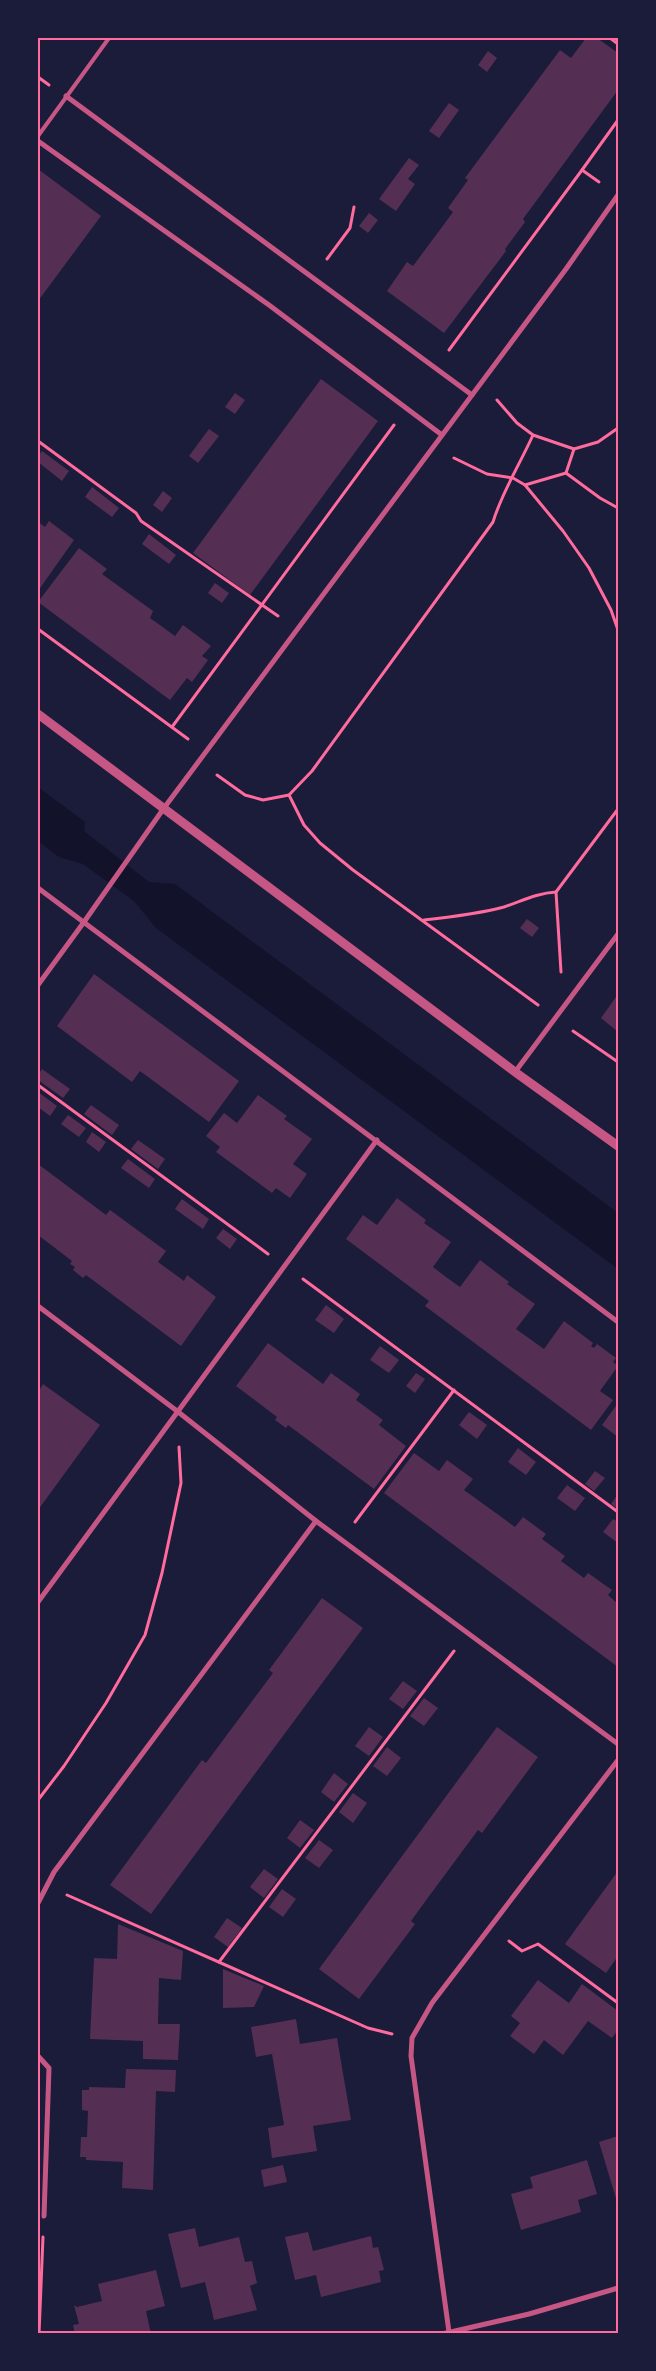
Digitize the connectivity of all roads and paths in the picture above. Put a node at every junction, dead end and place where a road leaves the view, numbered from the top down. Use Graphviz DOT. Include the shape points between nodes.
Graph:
graph roads {
  1 [pos="109,38"];
  2 [pos="610,38"];
  3 [pos="618,44"];
  4 [pos="66,96"];
  5 [pos="618,120"];
  6 [pos="38,136"];
  7 [pos="38,141"];
  8 [pos="582,170"];
  9 [pos="618,196"];
  10 [pos="354,207"];
  11 [pos="313,278"];
  12 [pos="436,369"];
  13 [pos="482,382"];
  14 [pos="472,395"];
  15 [pos="406,408"];
  16 [pos="618,428"];
  17 [pos="442,435"];
  18 [pos="533,435"];
  19 [pos="38,441"];
  20 [pos="436,443"];
  21 [pos="574,449"];
  22 [pos="566,473"];
  23 [pos="514,478"];
  24 [pos="525,485"];
  25 [pos="618,508"];
  26 [pos="262,605"];
  27 [pos="38,630"];
  28 [pos="297,630"];
  29 [pos="618,630"];
  30 [pos="38,714"];
  31 [pos="172,727"];
  32 [pos="198,762"];
  33 [pos="290,795"];
  34 [pos="164,808"];
  35 [pos="618,809"];
  36 [pos="38,888"];
  37 [pos="556,892"];
  38 [pos="424,920"];
  39 [pos="84,922"];
  40 [pos="618,934"];
  41 [pos="38,985"];
  42 [pos="565,1004"];
  43 [pos="555,1018"];
  44 [pos="618,1062"];
  45 [pos="515,1072"];
  46 [pos="38,1085"];
  47 [pos="378,1140"];
  48 [pos="618,1146"];
  49 [pos="285,1266"];
  50 [pos="38,1306"];
  51 [pos="618,1322"];
  52 [pos="454,1390"];
  53 [pos="177,1411"];
  54 [pos="618,1512"];
  55 [pos="316,1521"];
  56 [pos="342,1540"];
  57 [pos="38,1602"];
  58 [pos="468,1633"];
  59 [pos="618,1744"];
  60 [pos="618,1760"];
  61 [pos="38,1800"];
  62 [pos="47,1886"];
  63 [pos="38,1903"];
  64 [pos="491,1927"];
  65 [pos="219,1962"];
  66 [pos="618,2003"];
  67 [pos="412,2038"];
  68 [pos="38,2056"];
  69 [pos="44,2216"];
  70 [pos="618,2288"];
  71 [pos="449,2332"];
  72 [pos="39,2334"];
  73 [pos="442,2334"];
  1 -- 4 [label="lane"];
  2 -- 3 [label="path"];
  4 -- 6 [label="lane"];
  4 -- 11 [label="street"];
  5 -- 8 [label="path"];
  7 -- 15 [label="street" via="256,295"];
  8 -- 9 [label="path"];
  8 -- 12 [label="path"];
  9 -- 13 [label="street"];
  10 -- 11 [label="path" via="350,228"];
  11 -- 12 [label="street"];
  12 -- 14 [label="street"];
  13 -- 14 [label="street"];
  13 -- 18 [label="path" via="517,423"];
  14 -- 17 [label="street"];
  15 -- 17 [label="street"];
  15 -- 26 [label="path"];
  16 -- 21 [label="path" via="598,442"];
  17 -- 20 [label="street"];
  18 -- 21 [label="path"];
  18 -- 23 [label="path"];
  19 -- 26 [label="path" via="141,521"];
  20 -- 23 [label="path" via="458,461 487,474"];
  20 -- 28 [label="street"];
  21 -- 22 [label="path"];
  22 -- 24 [label="path"];
  22 -- 25 [label="path"];
  23 -- 24 [label="path"];
  23 -- 33 [label="path" via="499,501 494,522 312,771"];
  24 -- 29 [label="path" via="589,568"];
  26 -- 28 [label="path"];
  26 -- 31 [label="path"];
  27 -- 31 [label="path"];
  28 -- 32 [label="street"];
  30 -- 34 [label="street"];
  31 -- 32 [label="path" via="192,742"];
  32 -- 33 [label="path" via="245,795 263,800"];
  32 -- 34 [label="street"];
  33 -- 38 [label="path" via="304,825 320,843"];
  34 -- 39 [label="street"];
  34 -- 45 [label="street"];
  35 -- 37 [label="path"];
  36 -- 39 [label="street"];
  37 -- 38 [label="path" via="541,893 505,906 461,916"];
  37 -- 42 [label="path"];
  38 -- 43 [label="path"];
  39 -- 41 [label="street"];
  39 -- 47 [label="street"];
  40 -- 42 [label="street"];
  42 -- 43 [label="street"];
  43 -- 44 [label="path"];
  43 -- 45 [label="street"];
  45 -- 48 [label="street"];
  46 -- 49 [label="path"];
  47 -- 49 [label="street"];
  47 -- 51 [label="street"];
  49 -- 52 [label="path"];
  49 -- 53 [label="street"];
  50 -- 53 [label="street"];
  52 -- 54 [label="path"];
  52 -- 56 [label="path"];
  53 -- 55 [label="street"];
  53 -- 57 [label="street"];
  53 -- 61 [label="path" via="181,1483 145,1635 106,1703"];
  55 -- 56 [label="street"];
  55 -- 62 [label="street" via="60,1864"];
  56 -- 58 [label="street"];
  58 -- 59 [label="street"];
  58 -- 65 [label="path"];
  60 -- 64 [label="street"];
  62 -- 63 [label="street"];
  62 -- 65 [label="path"];
  64 -- 66 [label="path" via="522,1951 538,1944"];
  64 -- 67 [label="street" via="432,2003"];
  65 -- 67 [label="path" via="368,2028"];
  67 -- 71 [label="street" via="414,2090"];
  68 -- 69 [label="street" via="49,2068"];
  69 -- 72 [label="path"];
  70 -- 71 [label="street"];
  71 -- 73 [label="street"];
}
